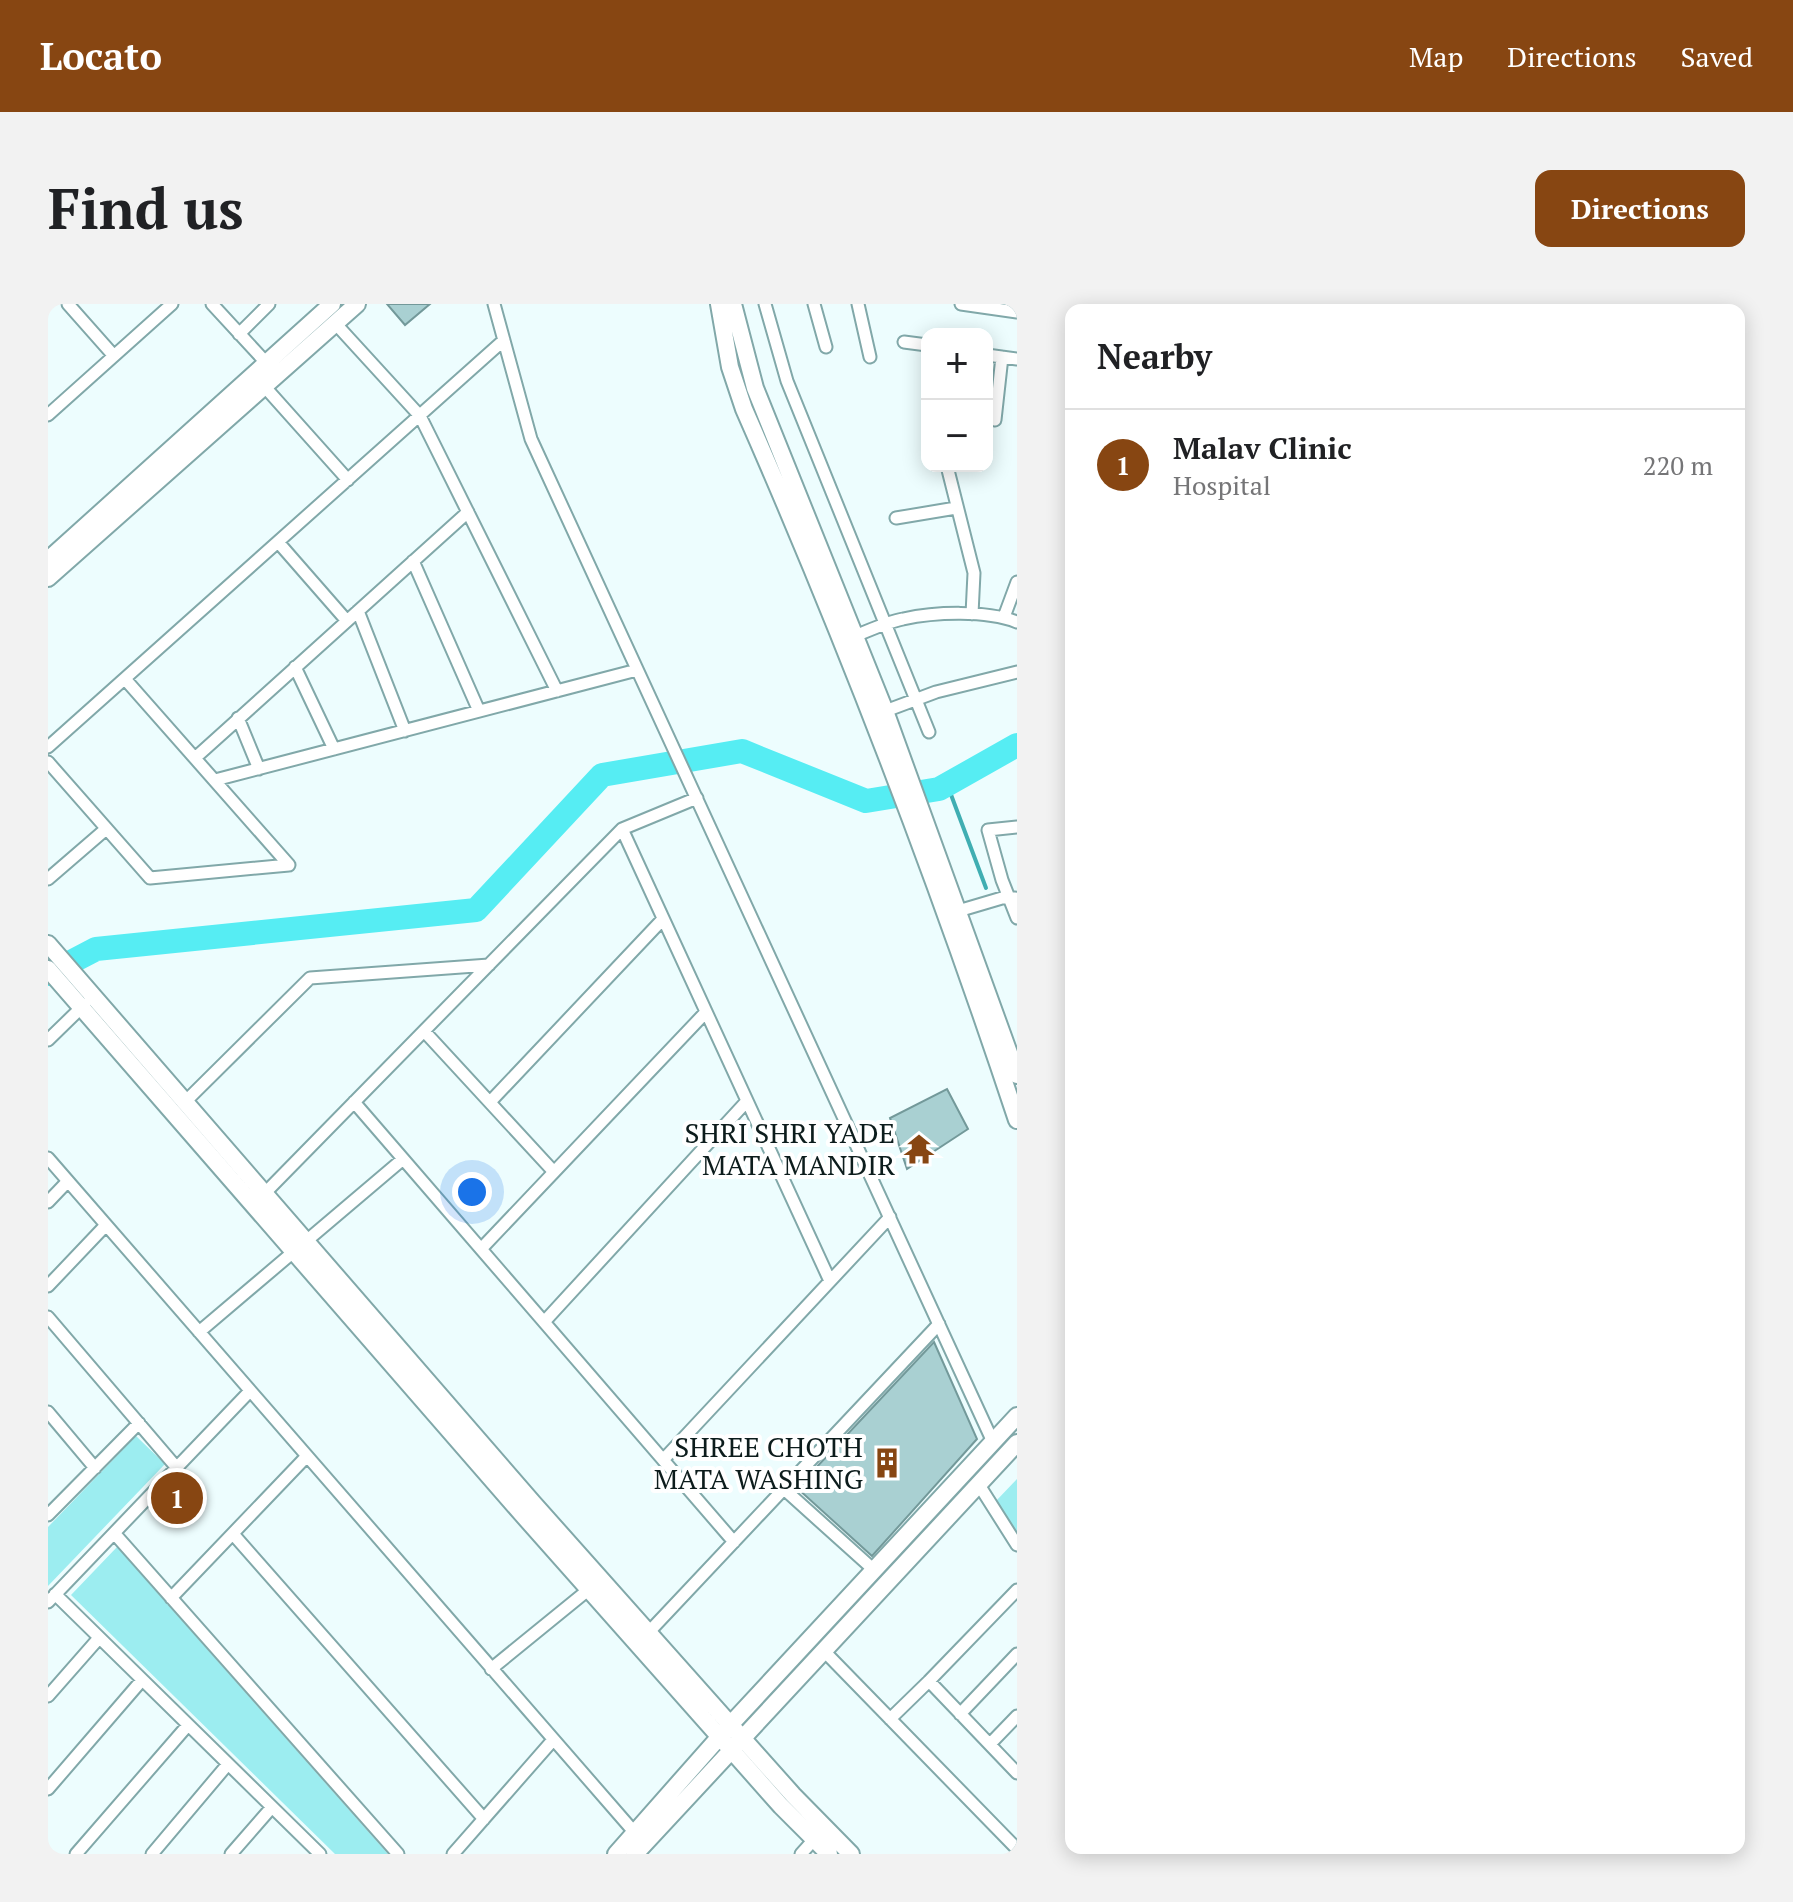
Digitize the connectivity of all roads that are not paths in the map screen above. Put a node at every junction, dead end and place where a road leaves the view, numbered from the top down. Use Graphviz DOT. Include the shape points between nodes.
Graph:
graph roads {
  1 [pos="68,304"];
  2 [pos="172,304"];
  3 [pos="212,304"];
  4 [pos="269,304"];
  5 [pos="332,304"];
  6 [pos="357,304"];
  7 [pos="494,304"];
  8 [pos="719,304"];
  9 [pos="733,304"];
  10 [pos="765,304"];
  11 [pos="814,304"];
  12 [pos="858,304"];
  13 [pos="961,304"];
  14 [pos="1017,312"];
  15 [pos="335,323"];
  16 [pos="239,334"];
  17 [pos="504,340"];
  18 [pos="904,342"];
  19 [pos="921,344"];
  20 [pos="826,347"];
  21 [pos="114,356"];
  22 [pos="993,356"];
  23 [pos="870,357"];
  24 [pos="1002,357"];
  25 [pos="1017,359"];
  26 [pos="269,375"];
  27 [pos="48,415"];
  28 [pos="420,416"];
  29 [pos="995,420"];
  30 [pos="948,472"];
  31 [pos="348,480"];
  32 [pos="956,508"];
  33 [pos="468,512"];
  34 [pos="896,518"];
  35 [pos="278,542"];
  36 [pos="48,560"];
  37 [pos="413,561"];
  38 [pos="48,578"];
  39 [pos="1017,582"];
  40 [pos="358,611"];
  41 [pos="972,614"];
  42 [pos="1004,617"];
  43 [pos="347,621"];
  44 [pos="1017,622"];
  45 [pos="884,625"];
  46 [pos="855,636"];
  47 [pos="295,667"];
  48 [pos="637,670"];
  49 [pos="1017,672"];
  50 [pos="125,679"];
  51 [pos="557,691"];
  52 [pos="915,700"];
  53 [pos="479,711"];
  54 [pos="879,714"];
  55 [pos="238,718"];
  56 [pos="405,731"];
  57 [pos="929,732"];
  58 [pos="48,747"];
  59 [pos="334,749"];
  60 [pos="195,758"];
  61 [pos="48,762"];
  62 [pos="259,769"];
  63 [pos="215,780"];
  64 [pos="696,794"];
  65 [pos="1017,827"];
  66 [pos="106,829"];
  67 [pos="622,829"];
  68 [pos="923,836"];
  69 [pos="48,879"];
  70 [pos="1013,898"];
  71 [pos="958,911"];
  72 [pos="1017,918"];
  73 [pos="663,919"];
  74 [pos="48,944"];
  75 [pos="489,965"];
  76 [pos="48,969"];
  77 [pos="85,999"];
  78 [pos="706,1012"];
  79 [pos="424,1031"];
  80 [pos="48,1040"];
  81 [pos="1017,1075"];
  82 [pos="747,1101"];
  83 [pos="185,1102"];
  84 [pos="354,1102"];
  85 [pos="490,1102"];
  86 [pos="1017,1120"];
  87 [pos="48,1158"];
  88 [pos="403,1159"];
  89 [pos="554,1172"];
  90 [pos="68,1181"];
  91 [pos="265,1193"];
  92 [pos="48,1202"];
  93 [pos="890,1217"];
  94 [pos="106,1225"];
  95 [pos="300,1247"];
  96 [pos="481,1249"];
  97 [pos="830,1281"];
  98 [pos="48,1286"];
  99 [pos="48,1317"];
  100 [pos="544,1322"];
  101 [pos="939,1324"];
  102 [pos="199,1332"];
  103 [pos="250,1391"];
  104 [pos="48,1412"];
  105 [pos="1017,1416"];
  106 [pos="139,1423"];
  107 [pos="993,1442"];
  108 [pos="1017,1443"];
  109 [pos="307,1456"];
  110 [pos="663,1460"];
  111 [pos="95,1468"];
  112 [pos="177,1468"];
  113 [pos="979,1485"];
  114 [pos="784,1489"];
  115 [pos="49,1511"];
  116 [pos="114,1533"];
  117 [pos="233,1534"];
  118 [pos="734,1542"];
  119 [pos="1017,1545"];
  120 [pos="874,1570"];
  121 [pos="595,1584"];
  122 [pos="1017,1590"];
  123 [pos="52,1598"];
  124 [pos="171,1598"];
  125 [pos="648,1633"];
  126 [pos="99,1638"];
  127 [pos="824,1651"];
  128 [pos="1017,1654"];
  129 [pos="491,1669"];
  130 [pos="142,1680"];
  131 [pos="929,1681"];
  132 [pos="48,1696"];
  133 [pos="960,1714"];
  134 [pos="1017,1716"];
  135 [pos="890,1719"];
  136 [pos="188,1725"];
  137 [pos="725,1730"];
  138 [pos="553,1740"];
  139 [pos="737,1744"];
  140 [pos="990,1744"];
  141 [pos="228,1764"];
  142 [pos="1017,1773"];
  143 [pos="48,1789"];
  144 [pos="272,1807"];
  145 [pos="484,1819"];
  146 [pos="635,1833"];
  147 [pos="819,1833"];
  148 [pos="1017,1849"];
  149 [pos="316,1852"];
  150 [pos="76,1854"];
  151 [pos="152,1854"];
  152 [pos="231,1854"];
  153 [pos="398,1854"];
  154 [pos="453,1854"];
  155 [pos="616,1854"];
  156 [pos="635,1854"];
  157 [pos="801,1854"];
  158 [pos="829,1854"];
  159 [pos="851,1854"];
  1 -- 21 [label="street"];
  2 -- 21 [label="street"];
  3 -- 16 [label="street"];
  4 -- 16 [label="street"];
  5 -- 26 [label="street"];
  6 -- 15 [label="street"];
  7 -- 17 [label="street"];
  8 -- 54 [label="street" via="744,409"];
  9 -- 46 [label="street" via="755,388"];
  10 -- 45 [label="street" via="787,381"];
  11 -- 20 [label="street"];
  12 -- 23 [label="street"];
  13 -- 14 [label="street"];
  15 -- 26 [label="street"];
  15 -- 28 [label="street"];
  16 -- 26 [label="street"];
  17 -- 28 [label="street"];
  17 -- 48 [label="street" via="531,439"];
  18 -- 19 [label="street"];
  21 -- 27 [label="street"];
  22 -- 24 [label="street"];
  24 -- 25 [label="street"];
  24 -- 29 [label="street"];
  26 -- 31 [label="street"];
  26 -- 36 [label="street"];
  26 -- 38 [label="street"];
  28 -- 31 [label="street"];
  28 -- 33 [label="street"];
  30 -- 32 [label="street"];
  31 -- 35 [label="street"];
  32 -- 34 [label="street"];
  32 -- 41 [label="street" via="974,573"];
  33 -- 37 [label="street"];
  33 -- 51 [label="street"];
  35 -- 43 [label="street"];
  35 -- 50 [label="street"];
  37 -- 40 [label="street"];
  37 -- 53 [label="street"];
  39 -- 42 [label="street"];
  40 -- 43 [label="street"];
  40 -- 56 [label="street"];
  41 -- 42 [label="street"];
  41 -- 45 [label="street"];
  42 -- 44 [label="street"];
  43 -- 47 [label="street"];
  45 -- 46 [label="street"];
  45 -- 52 [label="street"];
  46 -- 54 [label="street"];
  47 -- 55 [label="street"];
  47 -- 59 [label="street"];
  48 -- 51 [label="street"];
  48 -- 64 [label="street"];
  49 -- 52 [label="street"];
  50 -- 58 [label="street"];
  50 -- 60 [label="street"];
  51 -- 53 [label="street"];
  52 -- 54 [label="street"];
  52 -- 57 [label="street"];
  53 -- 56 [label="street"];
  54 -- 68 [label="street"];
  55 -- 60 [label="street"];
  55 -- 62 [label="street"];
  56 -- 59 [label="street"];
  59 -- 62 [label="street"];
  60 -- 63 [label="street"];
  61 -- 66 [label="street"];
  62 -- 63 [label="street"];
  63 -- 66 [label="street" via="289,865 150,878"];
  64 -- 67 [label="street"];
  64 -- 93 [label="street"];
  65 -- 70 [label="street" via="988,830"];
  66 -- 69 [label="street"];
  67 -- 73 [label="street"];
  67 -- 75 [label="street"];
  68 -- 71 [label="street"];
  68 -- 86 [label="street"];
  70 -- 71 [label="street"];
  70 -- 72 [label="street"];
  71 -- 81 [label="street"];
  73 -- 78 [label="street"];
  73 -- 85 [label="street"];
  74 -- 77 [label="street"];
  75 -- 79 [label="street"];
  75 -- 83 [label="street" via="310,978"];
  76 -- 77 [label="street"];
  77 -- 80 [label="street"];
  77 -- 83 [label="street"];
  77 -- 95 [label="street"];
  78 -- 82 [label="street"];
  78 -- 89 [label="street"];
  79 -- 84 [label="street"];
  79 -- 85 [label="street"];
  82 -- 97 [label="street"];
  82 -- 100 [label="street"];
  83 -- 91 [label="street"];
  84 -- 88 [label="street"];
  84 -- 91 [label="street"];
  85 -- 89 [label="street"];
  87 -- 90 [label="street"];
  88 -- 95 [label="street"];
  88 -- 96 [label="street"];
  89 -- 96 [label="street"];
  90 -- 92 [label="street"];
  90 -- 94 [label="street"];
  91 -- 95 [label="street"];
  93 -- 97 [label="street"];
  93 -- 101 [label="street"];
  94 -- 98 [label="street"];
  94 -- 102 [label="street"];
  95 -- 102 [label="street"];
  95 -- 121 [label="street"];
  96 -- 100 [label="street"];
  97 -- 110 [label="street"];
  99 -- 106 [label="street"];
  100 -- 110 [label="street"];
  101 -- 107 [label="street"];
  101 -- 114 [label="street"];
  102 -- 103 [label="street"];
  103 -- 109 [label="street"];
  103 -- 112 [label="street"];
  104 -- 111 [label="street"];
  105 -- 107 [label="street"];
  106 -- 111 [label="street"];
  106 -- 112 [label="street"];
  107 -- 120 [label="street"];
  108 -- 113 [label="street"];
  109 -- 117 [label="street"];
  109 -- 129 [label="street"];
  110 -- 118 [label="street"];
  111 -- 115 [label="street"];
  112 -- 116 [label="street"];
  113 -- 119 [label="street"];
  113 -- 127 [label="street"];
  114 -- 118 [label="street"];
  114 -- 120 [label="street"];
  116 -- 123 [label="street"];
  116 -- 124 [label="street"];
  117 -- 124 [label="street"];
  117 -- 145 [label="street"];
  118 -- 125 [label="street"];
  120 -- 137 [label="street"];
  121 -- 125 [label="street"];
  121 -- 129 [label="street"];
  121 -- 137 [label="street"];
  122 -- 131 [label="street"];
  123 -- 126 [label="street"];
  124 -- 153 [label="street"];
  125 -- 137 [label="street"];
  126 -- 130 [label="street"];
  126 -- 132 [label="street"];
  127 -- 135 [label="street"];
  127 -- 139 [label="street"];
  128 -- 133 [label="street"];
  129 -- 138 [label="street"];
  130 -- 136 [label="street"];
  130 -- 143 [label="street"];
  131 -- 133 [label="street"];
  131 -- 135 [label="street"];
  133 -- 140 [label="street"];
  134 -- 140 [label="street"];
  135 -- 148 [label="street"];
  136 -- 141 [label="street"];
  136 -- 150 [label="street"];
  137 -- 139 [label="street"];
  137 -- 146 [label="street"];
  138 -- 145 [label="street"];
  138 -- 146 [label="street"];
  139 -- 147 [label="street"];
  139 -- 156 [label="street"];
  140 -- 142 [label="street"];
  141 -- 144 [label="street"];
  141 -- 151 [label="street"];
  144 -- 149 [label="street"];
  144 -- 152 [label="street"];
  145 -- 154 [label="street"];
  146 -- 155 [label="street"];
  147 -- 157 [label="street"];
  147 -- 158 [label="street"];
  147 -- 159 [label="street"];
}
